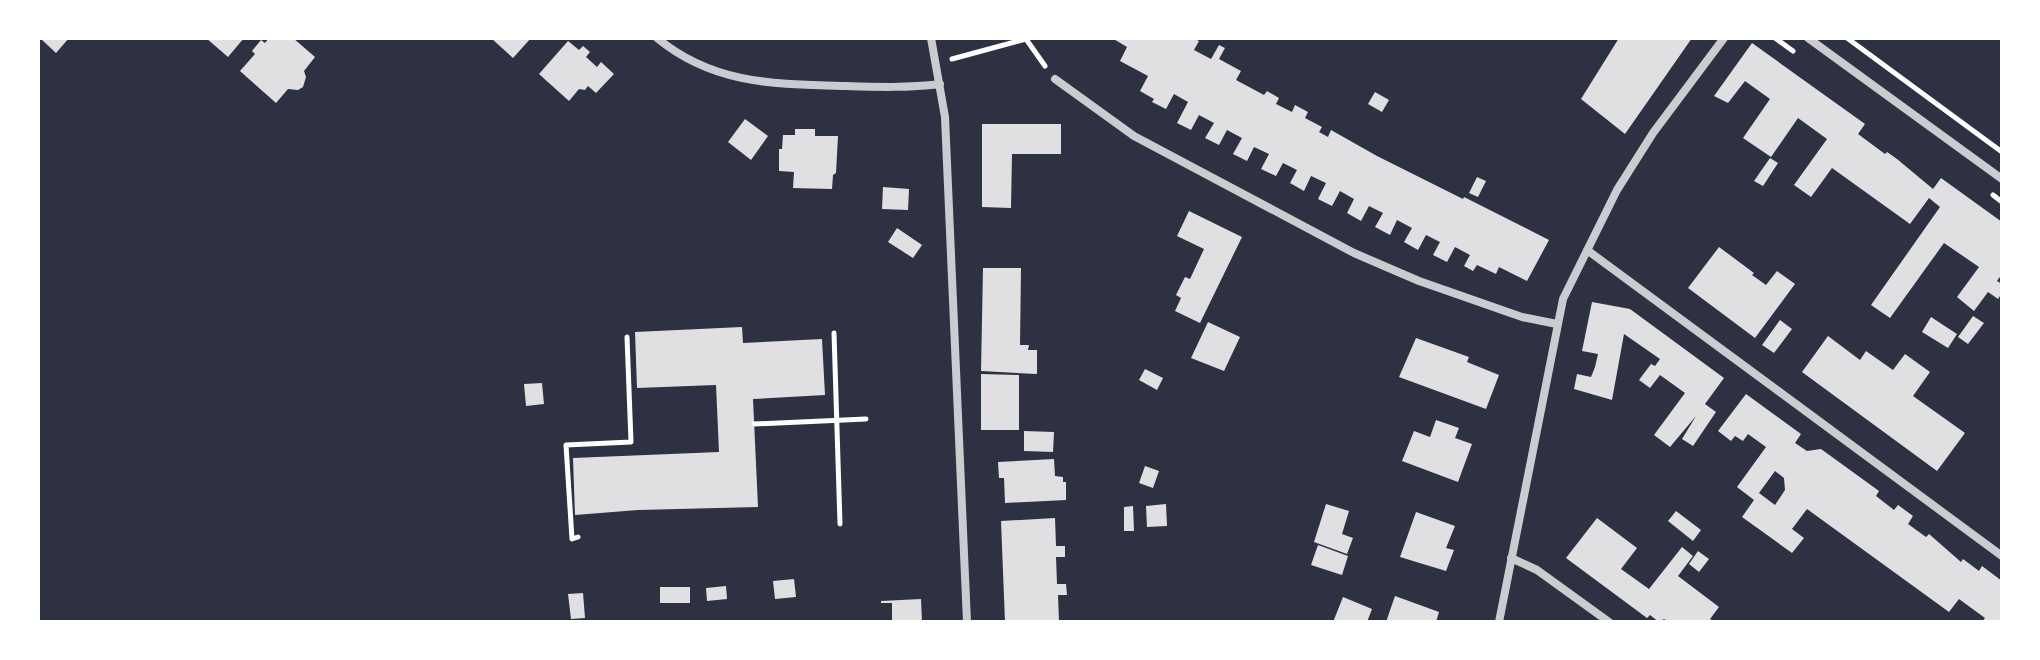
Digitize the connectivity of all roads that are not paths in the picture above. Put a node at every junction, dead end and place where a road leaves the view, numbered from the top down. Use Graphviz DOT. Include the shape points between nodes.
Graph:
graph roads {
  1 [pos="657,38"];
  2 [pos="931,38"];
  3 [pos="1724,38"];
  4 [pos="1808,38"];
  5 [pos="1055,79"];
  6 [pos="940,84"];
  7 [pos="2002,179"];
  8 [pos="1587,250"];
  9 [pos="1557,324"];
  10 [pos="2002,556"];
  11 [pos="1511,558"];
  12 [pos="967,622"];
  13 [pos="1499,622"];
  14 [pos="1609,622"];
  1 -- 6 [label="street" via="694,64 762,83 913,88"];
  2 -- 6 [label="street"];
  3 -- 8 [label="street" via="1653,133"];
  4 -- 7 [label="street"];
  5 -- 9 [label="street" via="1134,136 1354,253 1522,317"];
  6 -- 12 [label="street"];
  8 -- 9 [label="street"];
  8 -- 10 [label="street"];
  9 -- 11 [label="street"];
  11 -- 13 [label="street"];
  11 -- 14 [label="street" via="1537,570"];
}
